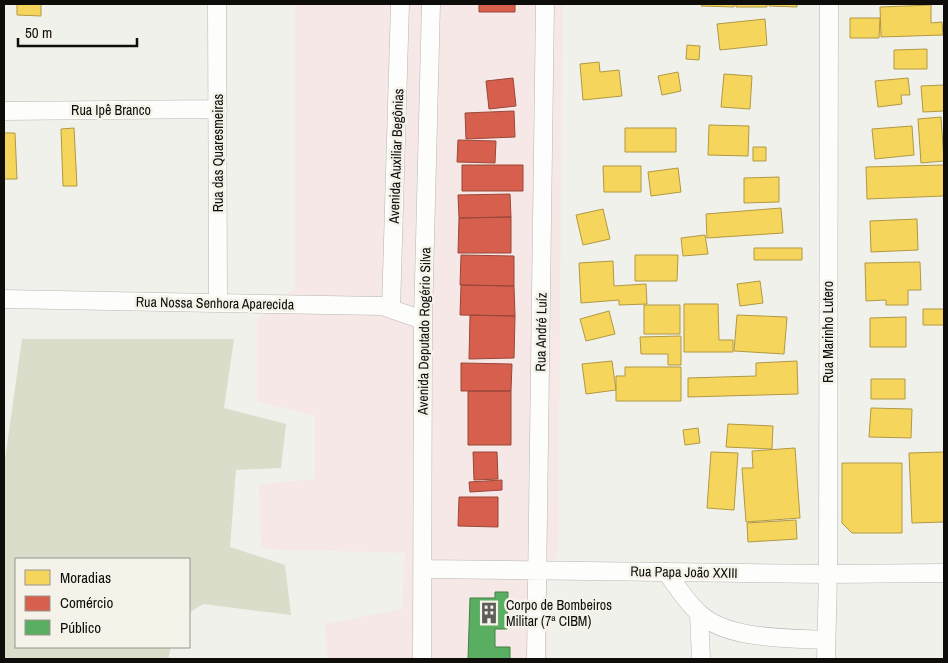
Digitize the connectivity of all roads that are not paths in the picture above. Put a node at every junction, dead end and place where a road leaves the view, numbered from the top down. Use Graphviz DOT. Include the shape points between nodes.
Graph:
graph roads {
  1 [pos="217,4"];
  2 [pos="400,4"];
  3 [pos="431,4"];
  4 [pos="545,4"];
  5 [pos="829,4"];
  6 [pos="218,109"];
  7 [pos="4,111"];
  8 [pos="4,299"];
  9 [pos="218,303"];
  10 [pos="391,309"];
  11 [pos="423,320"];
  12 [pos="424,569"];
  13 [pos="538,570"];
  14 [pos="666,572"];
  15 [pos="944,572"];
  16 [pos="828,574"];
  17 [pos="699,614"];
  18 [pos="826,640"];
  19 [pos="422,659"];
  20 [pos="536,659"];
  21 [pos="701,659"];
  22 [pos="826,659"];
  1 -- 6 [label="street, Rua das Quaresmeiras"];
  2 -- 10 [label="street, Avenida Auxiliar Begônias"];
  3 -- 11 [label="street, Avenida Deputado Rogério Silva"];
  4 -- 13 [label="street, Rua André Luíz"];
  5 -- 16 [label="street, Rua Marinho Lutero"];
  6 -- 7 [label="street, Rua Ipê Branco"];
  6 -- 9 [label="street, Rua das Quaresmeiras"];
  8 -- 9 [label="street, Rua Nossa Senhora Aparecida"];
  9 -- 10 [label="street, Rua Nossa Senhora Aparecida" via="382,306"];
  10 -- 11 [label="street, Rua Nossa Senhora Aparecida"];
  11 -- 12 [label="street, Avenida Deputado Rogério Silva"];
  12 -- 13 [label="street, Rua Papa João XXIII"];
  12 -- 19 [label="street, Avenida Deputado Rogério Silva"];
  13 -- 14 [label="street, Rua Papa João XXIII"];
  13 -- 20 [label="street, Rua André Luíz"];
  14 -- 16 [label="street, Rua Papa João XXIII"];
  14 -- 17 [label="street"];
  15 -- 16 [label="street, Rua Papa João XXIII"];
  16 -- 18 [label="street, Rua Marinho Lutero"];
  17 -- 18 [label="street" via="716,626 755,636"];
  17 -- 21 [label="street"];
  18 -- 22 [label="street, Rua Marinho Lutero"];
}
